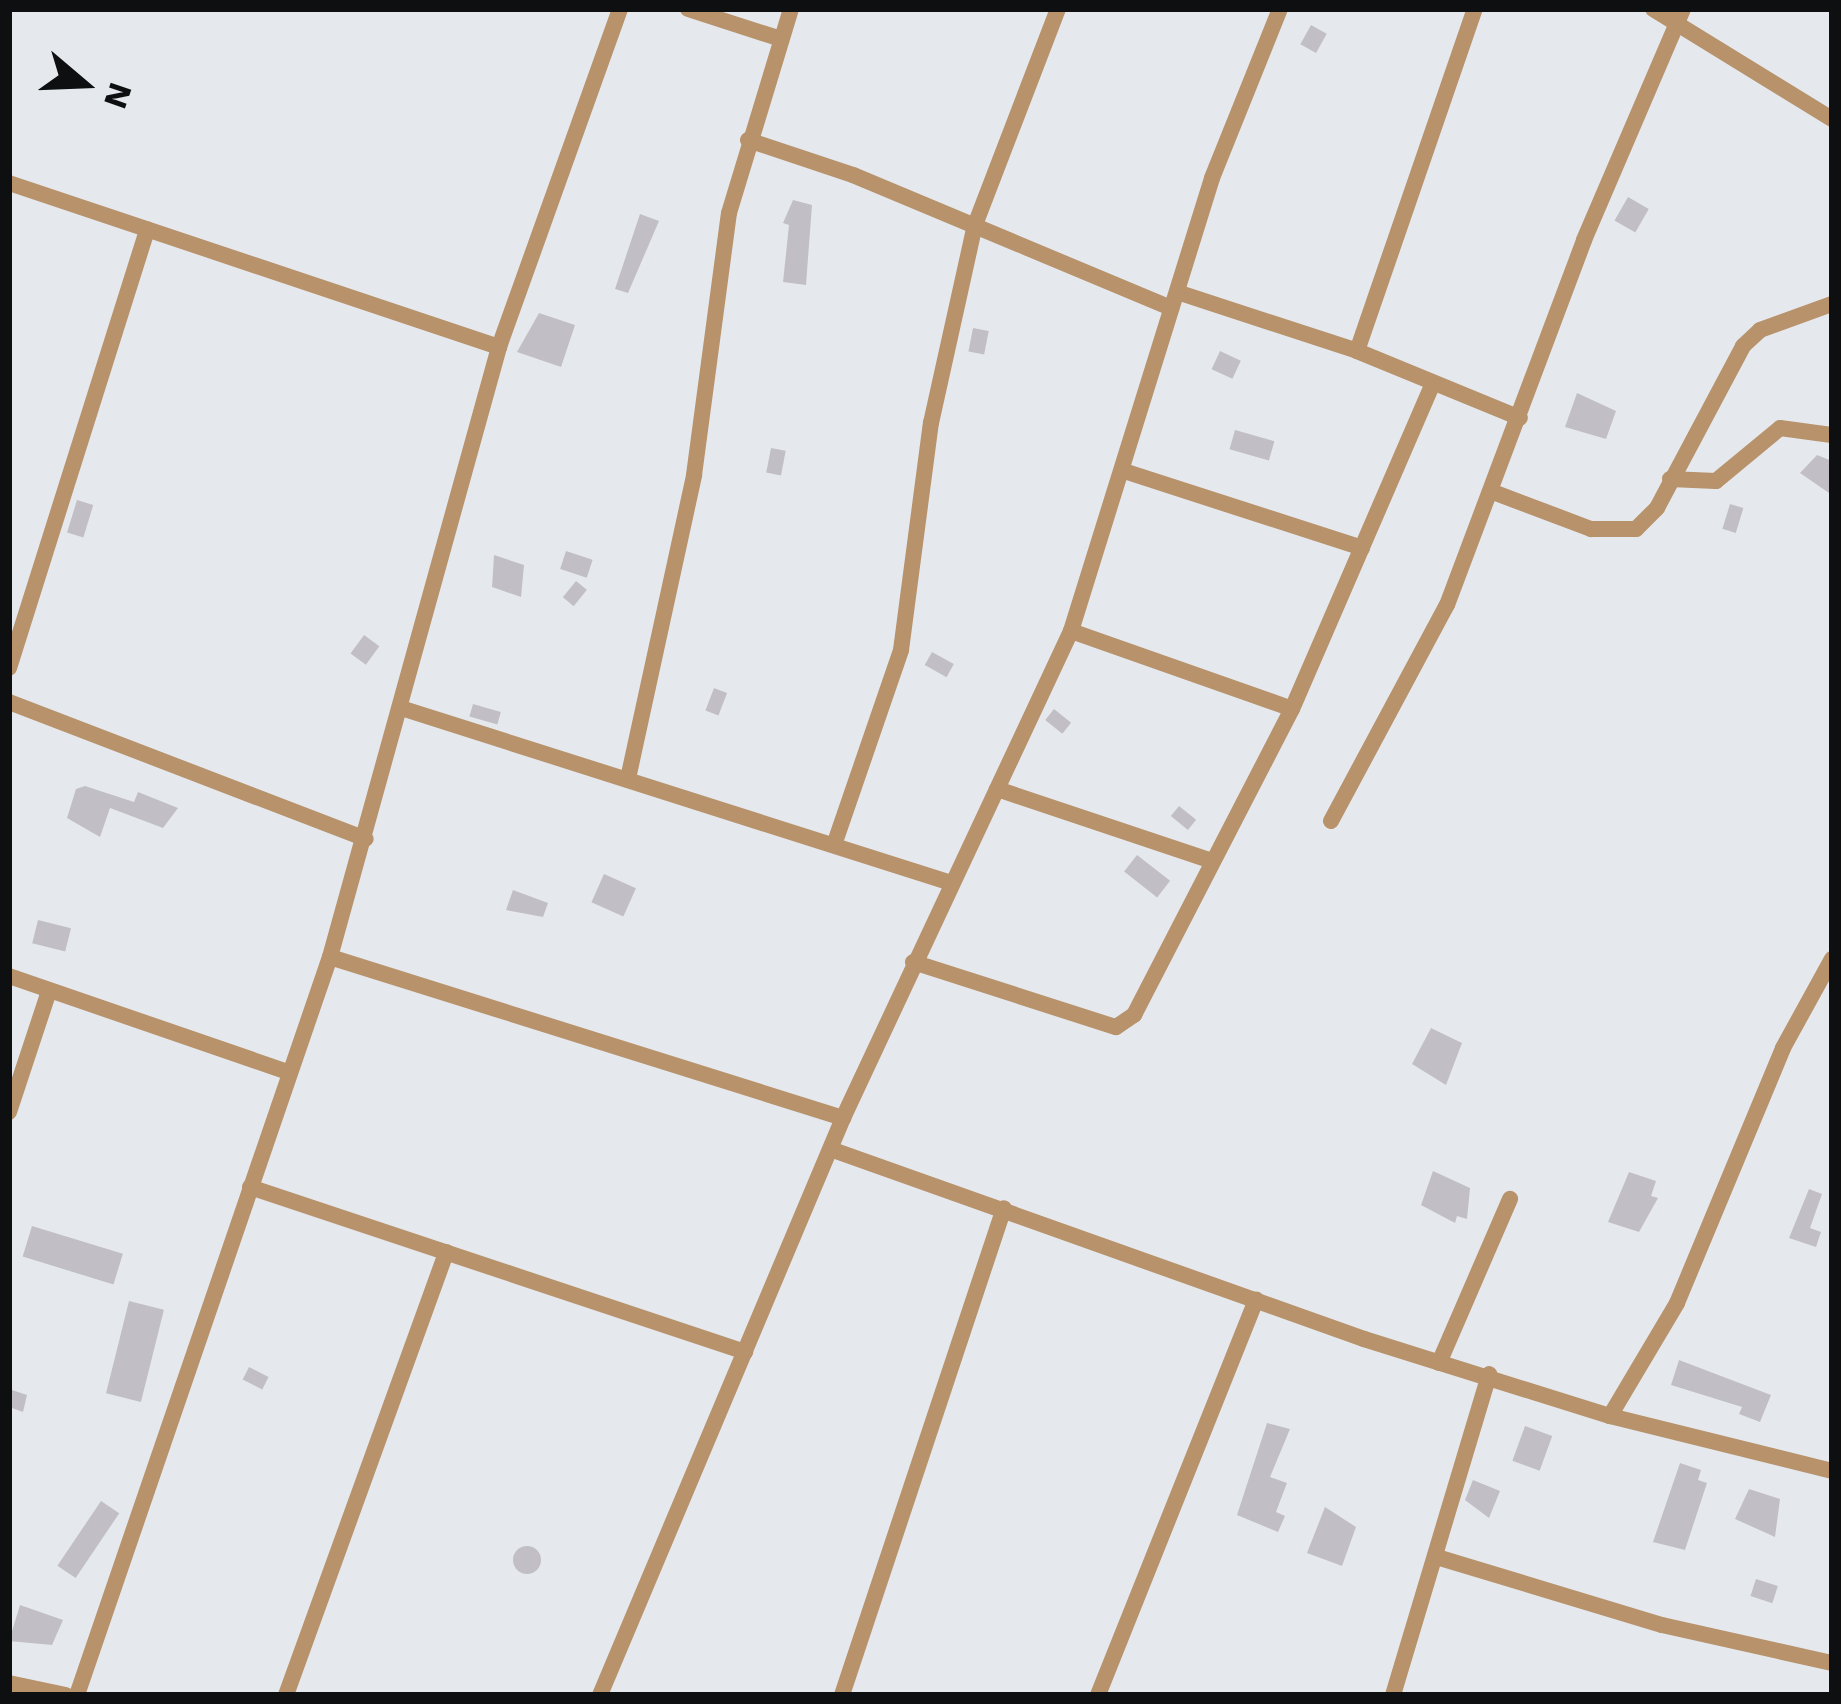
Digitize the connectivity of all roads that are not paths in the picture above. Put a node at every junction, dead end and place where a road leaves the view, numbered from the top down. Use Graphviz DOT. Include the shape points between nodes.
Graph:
graph roads {
  1 [pos="620,9"];
  2 [pos="688,9"];
  3 [pos="791,9"];
  4 [pos="1058,9"];
  5 [pos="1280,9"];
  6 [pos="1475,9"];
  7 [pos="1653,9"];
  8 [pos="1679,16"];
  9 [pos="778,38"];
  10 [pos="1832,119"];
  11 [pos="748,140"];
  12 [pos="9,183"];
  13 [pos="975,225"];
  14 [pos="147,229"];
  15 [pos="1174,300"];
  16 [pos="1832,304"];
  17 [pos="499,347"];
  18 [pos="1357,351"];
  19 [pos="1433,382"];
  20 [pos="1520,418"];
  21 [pos="1832,435"];
  22 [pos="1126,472"];
  23 [pos="1670,479"];
  24 [pos="1493,492"];
  25 [pos="1362,548"];
  26 [pos="1071,632"];
  27 [pos="9,668"];
  28 [pos="9,702"];
  29 [pos="401,707"];
  30 [pos="1292,709"];
  31 [pos="628,774"];
  32 [pos="997,790"];
  33 [pos="1330,821"];
  34 [pos="366,839"];
  35 [pos="834,845"];
  36 [pos="1209,860"];
  37 [pos="951,883"];
  38 [pos="330,957"];
  39 [pos="1832,959"];
  40 [pos="913,962"];
  41 [pos="9,976"];
  42 [pos="50,991"];
  43 [pos="290,1073"];
  44 [pos="9,1112"];
  45 [pos="843,1118"];
  46 [pos="833,1150"];
  47 [pos="250,1187"];
  48 [pos="1510,1199"];
  49 [pos="1004,1208"];
  50 [pos="446,1252"];
  51 [pos="1256,1299"];
  52 [pos="745,1352"];
  53 [pos="1439,1364"];
  54 [pos="1489,1373"];
  55 [pos="1610,1416"];
  56 [pos="1832,1471"];
  57 [pos="1440,1558"];
  58 [pos="1832,1663"];
  59 [pos="9,1683"];
  60 [pos="66,1695"];
  61 [pos="76,1695"];
  62 [pos="286,1695"];
  63 [pos="600,1695"];
  64 [pos="842,1695"];
  65 [pos="1098,1695"];
  66 [pos="1393,1695"];
  1 -- 17 [label="street"];
  2 -- 9 [label="street"];
  3 -- 9 [label="street"];
  4 -- 13 [label="street"];
  5 -- 15 [label="street" via="1243,92"];
  6 -- 18 [label="street"];
  7 -- 8 [label="street"];
  8 -- 10 [label="street"];
  8 -- 20 [label="street"];
  9 -- 11 [label="street"];
  11 -- 13 [label="street"];
  11 -- 31 [label="street" via="714,299 694,475"];
  12 -- 14 [label="street"];
  13 -- 15 [label="street"];
  13 -- 35 [label="street" via="931,423 901,650"];
  14 -- 17 [label="street"];
  14 -- 27 [label="street"];
  15 -- 18 [label="street"];
  15 -- 22 [label="street"];
  16 -- 23 [label="street" via="1760,330 1743,346"];
  17 -- 29 [label="street"];
  18 -- 19 [label="street"];
  19 -- 20 [label="street"];
  19 -- 25 [label="street"];
  20 -- 24 [label="street"];
  21 -- 23 [label="street" via="1780,428 1716,481"];
  22 -- 25 [label="street"];
  22 -- 26 [label="street"];
  23 -- 24 [label="street" via="1647,523 1611,532"];
  24 -- 33 [label="street" via="1417,668"];
  25 -- 30 [label="street"];
  26 -- 30 [label="street"];
  26 -- 32 [label="street"];
  28 -- 34 [label="street"];
  29 -- 31 [label="street"];
  29 -- 34 [label="street"];
  30 -- 36 [label="street"];
  31 -- 35 [label="street"];
  32 -- 36 [label="street"];
  32 -- 37 [label="street"];
  34 -- 38 [label="street"];
  35 -- 37 [label="street"];
  36 -- 40 [label="street" via="1134,1015 1116,1027"];
  37 -- 40 [label="street"];
  38 -- 43 [label="street"];
  38 -- 45 [label="street"];
  39 -- 55 [label="street" via="1783,1048 1677,1303"];
  40 -- 45 [label="street"];
  41 -- 42 [label="street"];
  42 -- 43 [label="street"];
  42 -- 44 [label="street"];
  43 -- 47 [label="street"];
  45 -- 46 [label="street"];
  46 -- 49 [label="street"];
  46 -- 52 [label="street"];
  47 -- 50 [label="street"];
  47 -- 61 [label="street"];
  48 -- 53 [label="street"];
  49 -- 51 [label="street"];
  49 -- 64 [label="street"];
  50 -- 52 [label="street"];
  50 -- 62 [label="street"];
  51 -- 53 [label="street"];
  51 -- 65 [label="street"];
  52 -- 63 [label="street"];
  53 -- 54 [label="street"];
  54 -- 55 [label="street"];
  54 -- 57 [label="street"];
  55 -- 56 [label="street"];
  57 -- 58 [label="street" via="1662,1625"];
  57 -- 66 [label="street"];
  59 -- 60 [label="street"];
}
